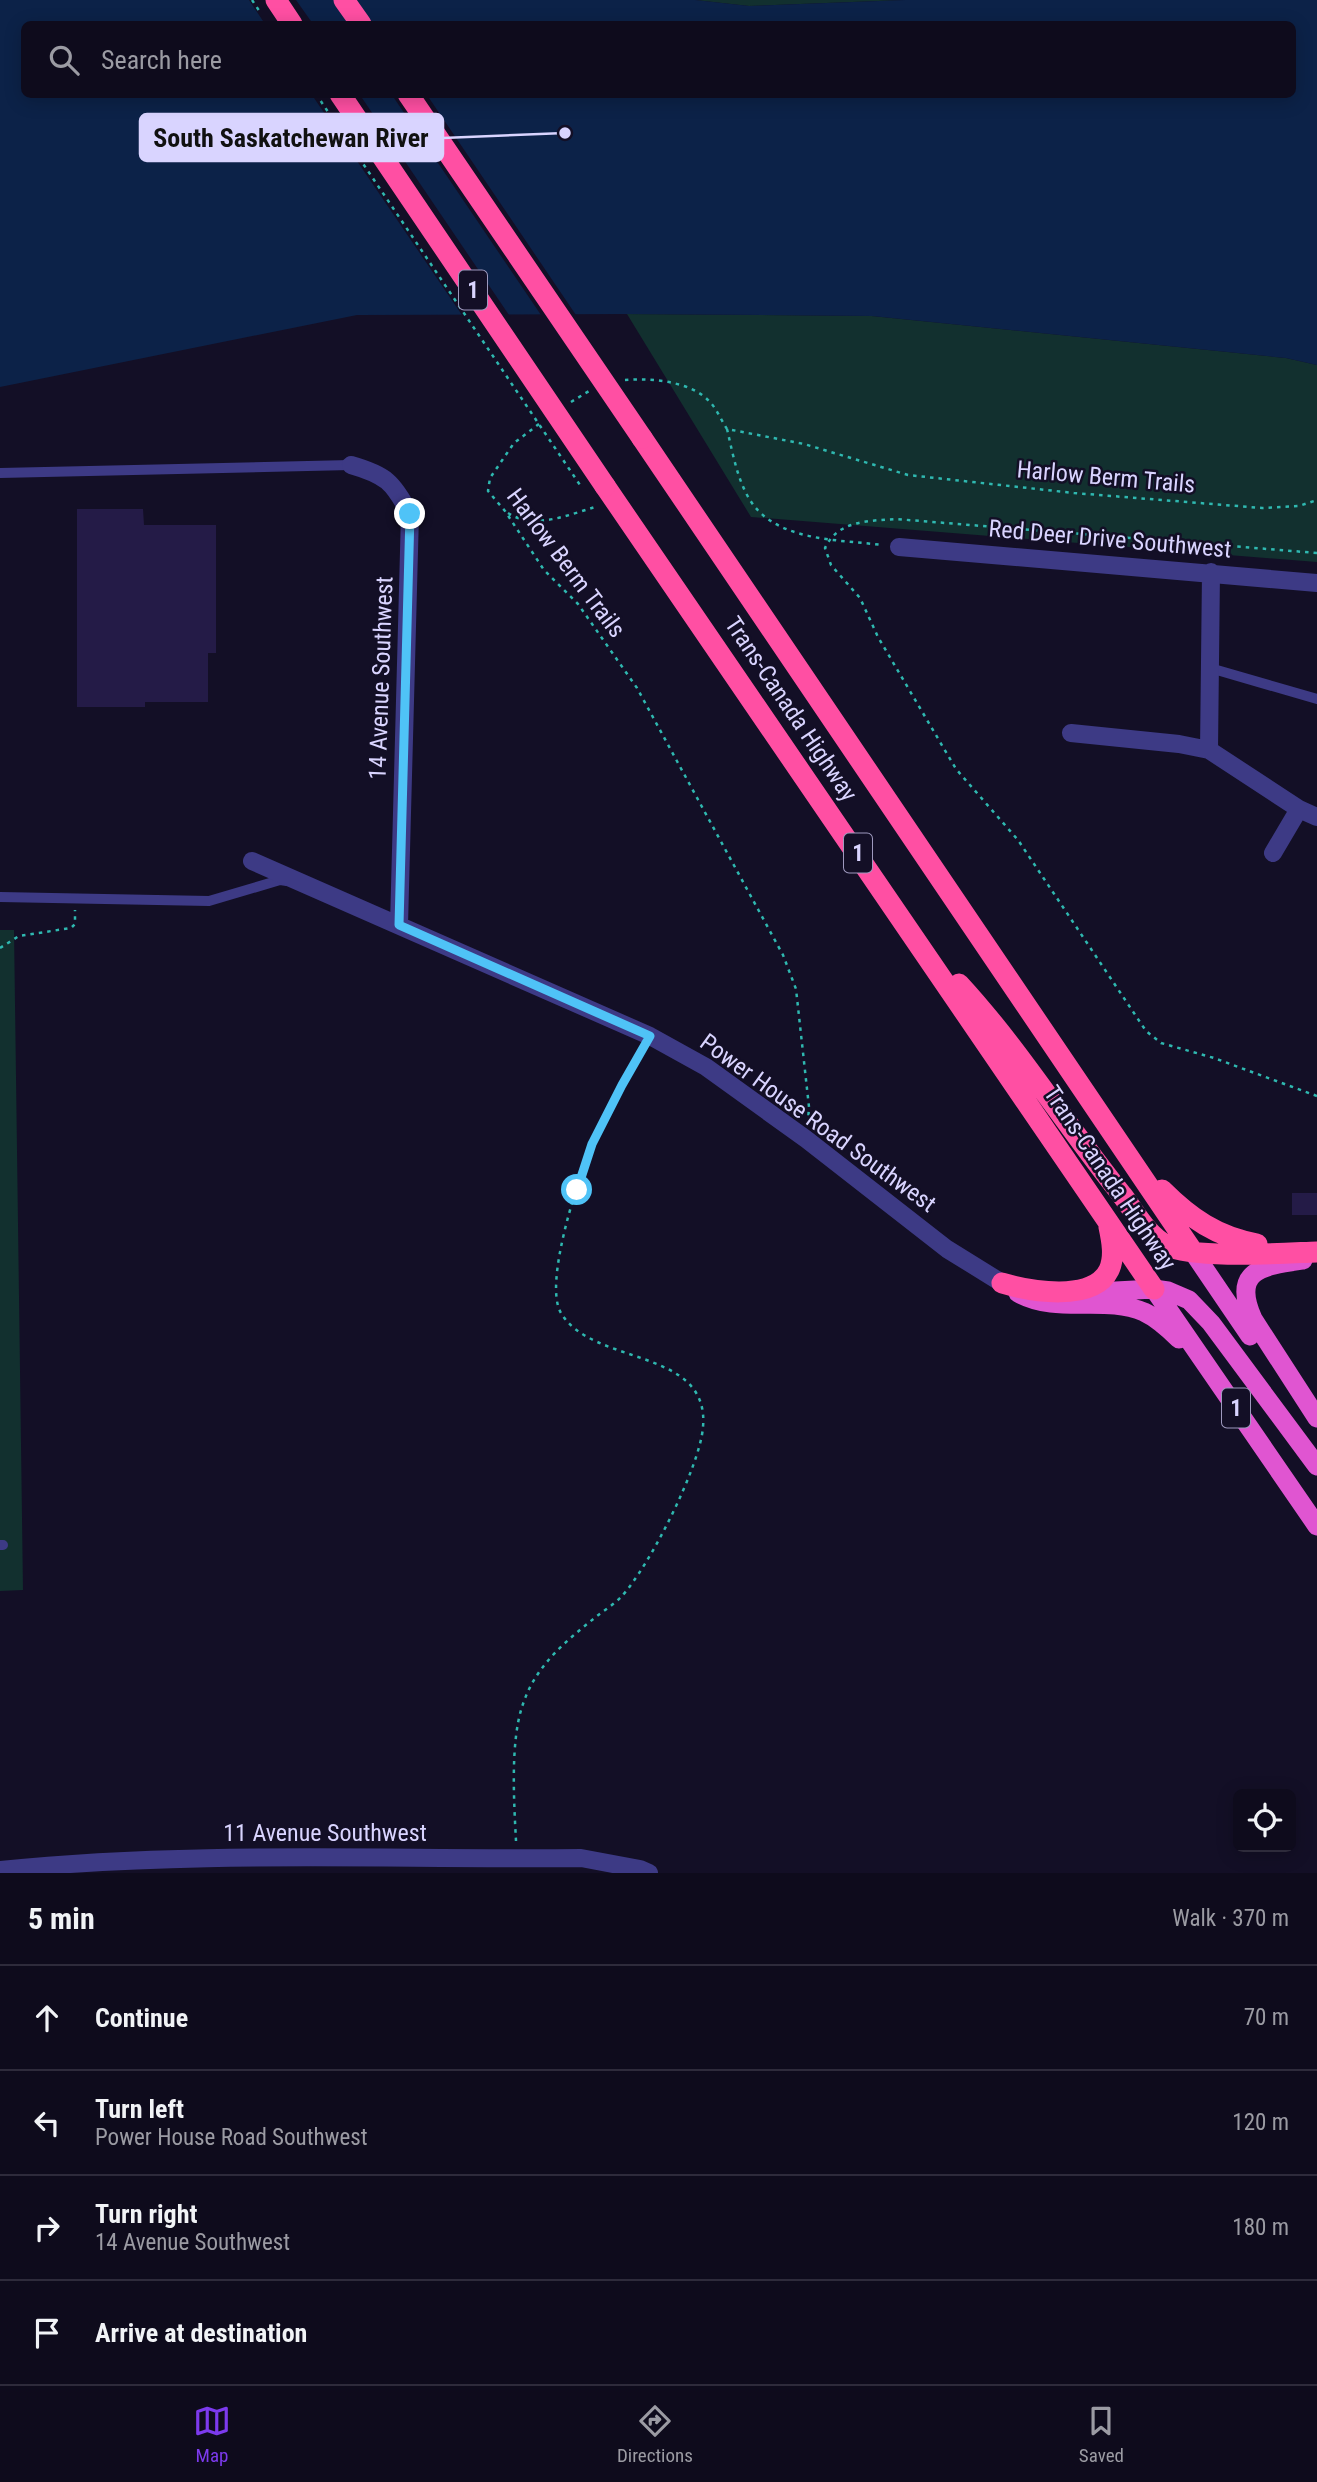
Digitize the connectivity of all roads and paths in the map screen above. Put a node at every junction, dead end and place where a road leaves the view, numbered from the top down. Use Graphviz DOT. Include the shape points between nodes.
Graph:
graph roads {
  1 [pos="276,0"];
  2 [pos="344,0"];
  3 [pos="290,21"];
  4 [pos="359,21"];
  5 [pos="319,98"];
  6 [pos="343,98"];
  7 [pos="411,98"];
  8 [pos="621,380"];
  9 [pos="596,387"];
  10 [pos="568,404"];
  11 [pos="548,418"];
  12 [pos="727,429"];
  13 [pos="351,465"];
  14 [pos="0,473"];
  15 [pos="580,485"];
  16 [pos="1317,500"];
  17 [pos="596,507"];
  18 [pos="505,511"];
  19 [pos="830,539"];
  20 [pos="899,547"];
  21 [pos="1317,553"];
  22 [pos="1211,572"];
  23 [pos="1317,583"];
  24 [pos="1210,667"];
  25 [pos="1317,699"];
  26 [pos="1071,733"];
  27 [pos="1209,750"];
  28 [pos="1299,809"];
  29 [pos="1317,817"];
  30 [pos="1273,853"];
  31 [pos="252,861"];
  32 [pos="296,882"];
  33 [pos="76,896"];
  34 [pos="0,897"];
  35 [pos="399,925"];
  36 [pos="910,931"];
  37 [pos="0,948"];
  38 [pos="650,1036"];
  39 [pos="1317,1096"];
  40 [pos="806,1139"];
  41 [pos="1122,1148"];
  42 [pos="1108,1222"];
  43 [pos="1317,1250"];
  44 [pos="1193,1252"];
  45 [pos="1317,1258"];
  46 [pos="1002,1283"];
  47 [pos="1154,1289"];
  48 [pos="1056,1293"];
  49 [pos="1208,1367"];
  50 [pos="1317,1418"];
  51 [pos="1317,1436"];
  52 [pos="1317,1466"];
  53 [pos="1317,1526"];
  54 [pos="516,1858"];
  55 [pos="0,1870"];
  56 [pos="649,1873"];
  1 -- 3 [label="highway"];
  2 -- 4 [label="highway"];
  5 -- 15 [label="path, bridge"];
  6 -- 36 [label="highway, Trans-Canada Highway / 1, bridge"];
  7 -- 41 [label="highway, Trans-Canada Highway / 1, bridge"];
  8 -- 12 [label="path" via="666,382 702,395"];
  9 -- 10 [label="path"];
  11 -- 18 [label="path, Harlow Berm Trails" via="518,438 490,478 488,491"];
  12 -- 16 [label="path, Harlow Berm Trails" via="804,444 908,475 1262,508"];
  12 -- 19 [label="path" via="746,493 766,521"];
  13 -- 14 [label="lane"];
  13 -- 35 [label="street, 14 Avenue Southwest" via="376,472 397,489 410,514"];
  17 -- 18 [label="path" via="529,521"];
  18 -- 40 [label="path, Harlow Berm Trails" via="544,570 578,604 637,688 783,955 796,989 802,1028 809,1107"];
  19 -- 20 [label="path"];
  19 -- 21 [label="path" via="845,527 896,519"];
  19 -- 39 [label="path" via="825,548 831,565 860,598 956,769 1018,840 1146,1031 1161,1043"];
  20 -- 22 [label="street, Red Deer Drive Southwest"];
  22 -- 23 [label="street, Red Deer Drive Southwest"];
  22 -- 24 [label="street"];
  24 -- 25 [label="lane"];
  24 -- 27 [label="street"];
  26 -- 27 [label="street"];
  27 -- 28 [label="street"];
  28 -- 29 [label="street"];
  28 -- 30 [label="street"];
  31 -- 32 [label="street, Power House Road Southwest"];
  32 -- 33 [label="lane" via="280,880 209,901"];
  32 -- 35 [label="street, Power House Road Southwest"];
  33 -- 34 [label="lane"];
  33 -- 37 [label="path" via="72,928 19,936"];
  35 -- 38 [label="street, Power House Road Southwest"];
  36 -- 42 [label="highway, Trans-Canada Highway / 1"];
  36 -- 44 [label="highway" via="989,1017 1152,1234 1169,1247"];
  38 -- 40 [label="street, Power House Road Southwest" via="706,1067"];
  38 -- 54 [label="path" via="592,1144 557,1260 556,1291 560,1312 576,1329 678,1373 691,1384 704,1425 697,1461 648,1560 621,1597 564,1643 539,1670 523,1704 517,1732"];
  40 -- 46 [label="street, Power House Road Southwest" via="947,1249"];
  41 -- 43 [label="highway" via="1174,1202 1206,1227 1245,1242"];
  41 -- 44 [label="highway, Trans-Canada Highway / 1"];
  42 -- 47 [label="highway, Trans-Canada Highway / 1"];
  42 -- 48 [label="highway" via="1113,1249 1108,1271 1089,1286"];
  43 -- 44 [label="highway"];
  44 -- 51 [label="highway, Trans-Canada Highway / 1"];
  45 -- 50 [label="highway" via="1260,1269 1244,1292 1253,1319"];
  46 -- 48 [label="highway"];
  46 -- 49 [label="highway" via="1023,1296 1054,1304 1113,1305 1143,1312 1157,1319"];
  47 -- 48 [label="highway"];
  47 -- 49 [label="highway, Trans-Canada Highway / 1"];
  47 -- 52 [label="highway" via="1180,1295 1198,1307"];
  49 -- 53 [label="highway, Trans-Canada Highway / 1"];
  54 -- 55 [label="street, 11 Avenue Southwest" via="183,1857"];
  54 -- 56 [label="street, 11 Avenue Southwest" via="581,1858"];
}
